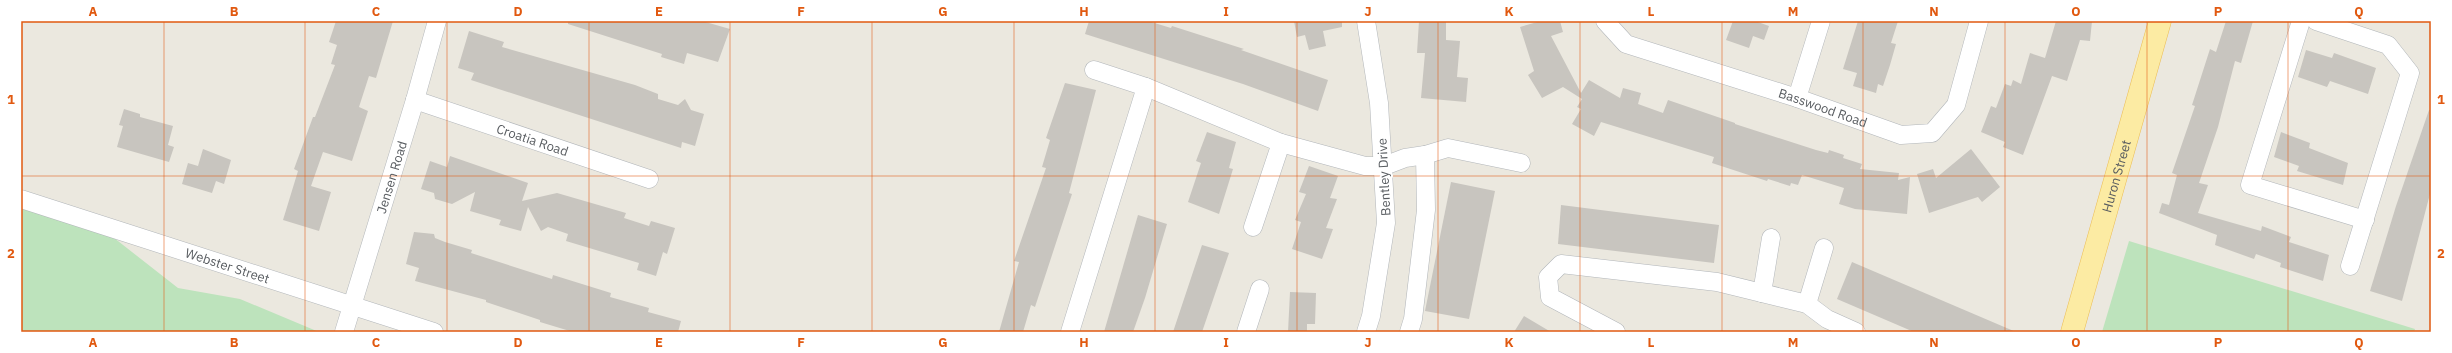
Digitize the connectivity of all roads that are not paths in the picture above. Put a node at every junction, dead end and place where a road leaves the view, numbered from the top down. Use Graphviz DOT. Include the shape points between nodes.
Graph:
graph roads {
  1 [pos="437,21"];
  2 [pos="1366,21"];
  3 [pos="1605,21"];
  4 [pos="1821,21"];
  5 [pos="1979,21"];
  6 [pos="2160,21"];
  7 [pos="2302,21"];
  8 [pos="2316,21"];
  9 [pos="1094,70"];
  10 [pos="1146,87"];
  11 [pos="1797,98"];
  12 [pos="415,100"];
  13 [pos="1281,143"];
  14 [pos="1425,155"];
  15 [pos="1521,163"];
  16 [pos="1384,166"];
  17 [pos="649,179"];
  18 [pos="21,199"];
  19 [pos="2365,220"];
  20 [pos="1254,227"];
  21 [pos="1771,238"];
  22 [pos="1824,248"];
  23 [pos="2350,266"];
  24 [pos="1260,289"];
  25 [pos="1762,293"];
  26 [pos="1807,304"];
  27 [pos="351,307"];
  28 [pos="344,332"];
  29 [pos="434,332"];
  30 [pos="1070,332"];
  31 [pos="1246,332"];
  32 [pos="1366,332"];
  33 [pos="1409,332"];
  34 [pos="1616,332"];
  35 [pos="1856,332"];
  36 [pos="2072,332"];
  1 -- 12 [label="street, Jensen Road"];
  2 -- 16 [label="street, Bentley Drive" via="1379,103"];
  3 -- 11 [label="street, Basswood Road" via="1626,44"];
  4 -- 11 [label="street"];
  5 -- 11 [label="street, Basswood Road" via="1956,105 1932,133 1901,135"];
  6 -- 36 [label="main road, Huron Street"];
  7 -- 19 [label="street" via="2250,185"];
  8 -- 19 [label="street" via="2388,45 2410,73"];
  9 -- 10 [label="street"];
  10 -- 13 [label="street"];
  10 -- 30 [label="street"];
  12 -- 17 [label="street, Croatia Road"];
  12 -- 27 [label="street, Jensen Road"];
  13 -- 16 [label="street" via="1365,166"];
  13 -- 20 [label="street"];
  14 -- 15 [label="street" via="1448,148"];
  14 -- 16 [label="street" via="1405,158"];
  14 -- 33 [label="street" via="1426,210 1413,319"];
  16 -- 32 [label="street, Bentley Drive" via="1386,223 1371,316"];
  18 -- 27 [label="street, Webster Street"];
  19 -- 23 [label="street"];
  21 -- 25 [label="street"];
  22 -- 26 [label="street"];
  24 -- 31 [label="street"];
  25 -- 26 [label="street"];
  25 -- 34 [label="street" via="1717,282 1561,264 1548,277 1550,297"];
  26 -- 35 [label="street" via="1827,319"];
  27 -- 28 [label="street, Jensen Road"];
  27 -- 29 [label="street, Webster Street"];
}
